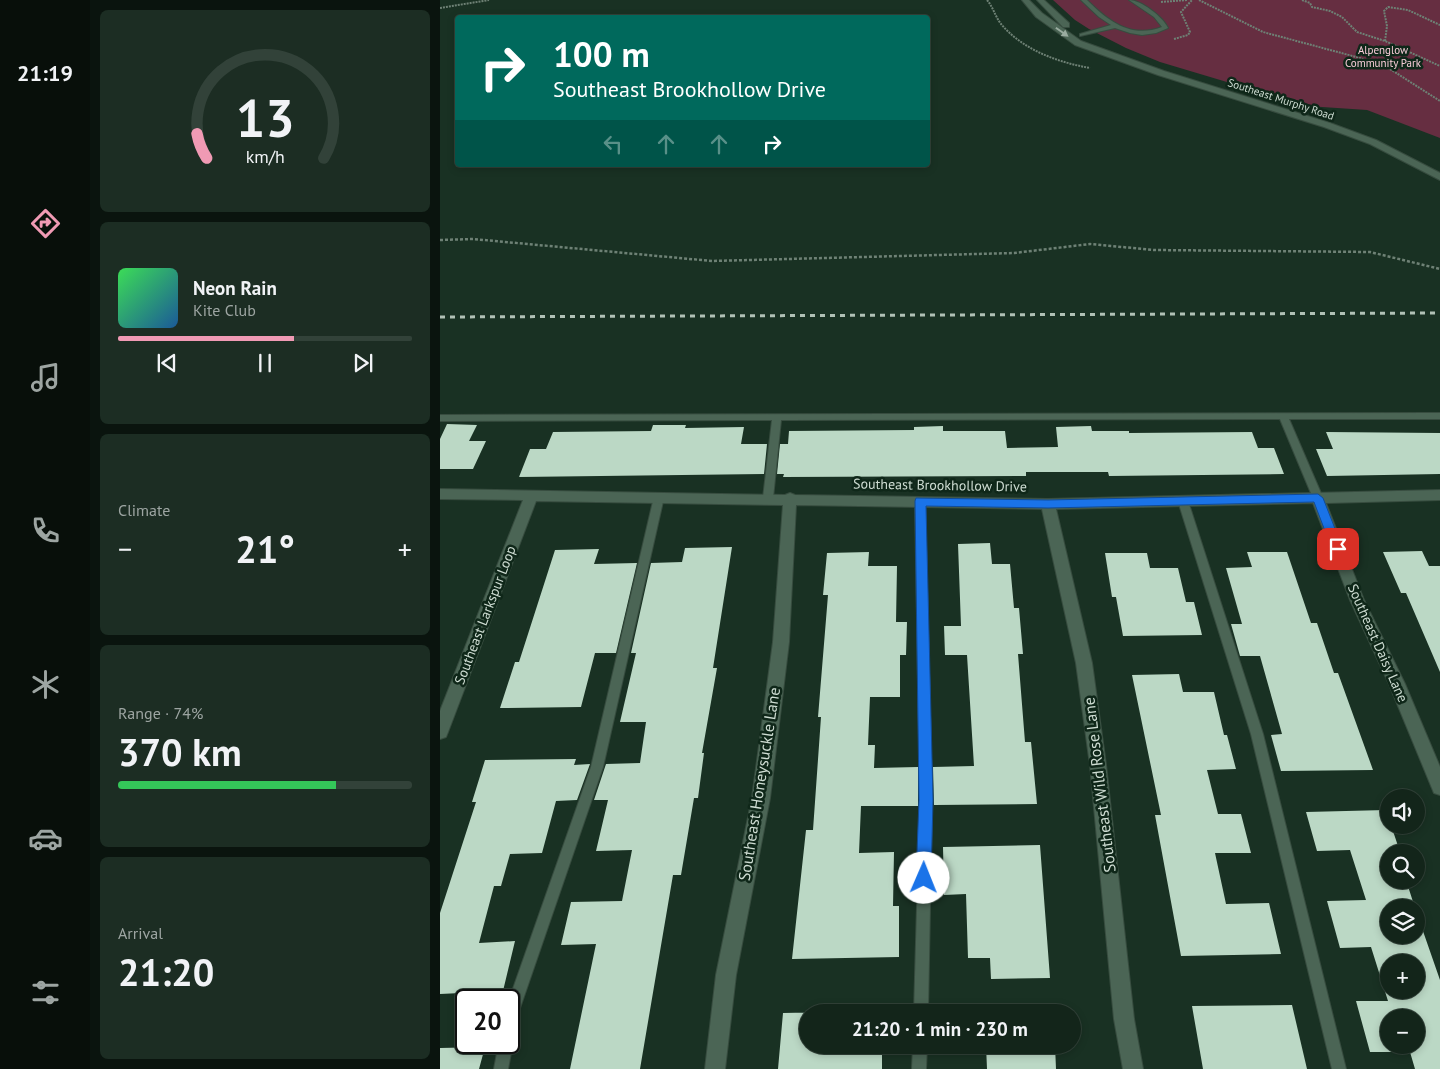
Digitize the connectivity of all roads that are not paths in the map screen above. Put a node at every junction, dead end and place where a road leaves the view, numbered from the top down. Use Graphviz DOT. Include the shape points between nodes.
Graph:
graph roads {
  1 [pos="1025,0"];
  2 [pos="1040,0"];
  3 [pos="1084,0"];
  4 [pos="1132,0"];
  5 [pos="1115,26"];
  6 [pos="1082,35"];
  7 [pos="1110,55"];
  8 [pos="1440,177"];
  9 [pos="1283,416"];
  10 [pos="1440,416"];
  11 [pos="440,418"];
  12 [pos="777,418"];
  13 [pos="440,494"];
  14 [pos="1440,495"];
  15 [pos="531,497"];
  16 [pos="659,497"];
  17 [pos="768,498"];
  18 [pos="790,498"];
  19 [pos="1318,498"];
  20 [pos="920,501"];
  21 [pos="1183,501"];
  22 [pos="1048,504"];
  23 [pos="440,732"];
  24 [pos="1440,787"];
  25 [pos="520,989"];
  26 [pos="921,1004"];
  27 [pos="504,1054"];
  28 [pos="920,1054"];
  29 [pos="501,1069"];
  30 [pos="716,1069"];
  31 [pos="919,1069"];
  32 [pos="1133,1069"];
  33 [pos="1339,1069"];
  1 -- 7 [label="street, Southeast Murphy Road, one-way" via="1038,15 1078,43"];
  2 -- 6 [label="street, Southeast Murphy Road"];
  3 -- 5 [label="lane"];
  4 -- 5 [label="lane" via="1159,18 1165,28 1136,32"];
  5 -- 6 [label="lane"];
  6 -- 7 [label="street, Southeast Murphy Road"];
  7 -- 8 [label="street, Southeast Murphy Road" via="1373,142"];
  9 -- 10 [label="lane"];
  9 -- 12 [label="lane"];
  9 -- 19 [label="lane"];
  11 -- 12 [label="lane"];
  12 -- 17 [label="lane"];
  13 -- 15 [label="street, Southeast Brookhollow Drive"];
  14 -- 19 [label="street, Southeast Brookhollow Drive"];
  15 -- 16 [label="street, Southeast Brookhollow Drive"];
  15 -- 23 [label="street, Southeast Larkspur Loop"];
  16 -- 17 [label="street, Southeast Brookhollow Drive"];
  16 -- 25 [label="lane" via="597,767"];
  17 -- 18 [label="street, Southeast Brookhollow Drive"];
  18 -- 20 [label="street, Southeast Brookhollow Drive"];
  18 -- 30 [label="street, Southeast Honeysuckle Lane" via="781,642 761,798 726,975"];
  19 -- 21 [label="street, Southeast Brookhollow Drive"];
  19 -- 24 [label="street, Southeast Daisy Lane" via="1357,600"];
  20 -- 22 [label="street, Southeast Brookhollow Drive"];
  20 -- 26 [label="lane" via="926,800"];
  21 -- 22 [label="street, Southeast Brookhollow Drive"];
  21 -- 33 [label="lane" via="1257,734"];
  22 -- 32 [label="street, Southeast Wild Rose Lane" via="1084,663 1100,783 1124,1019"];
  27 -- 29 [label="lane"];
  28 -- 31 [label="lane"];
}
